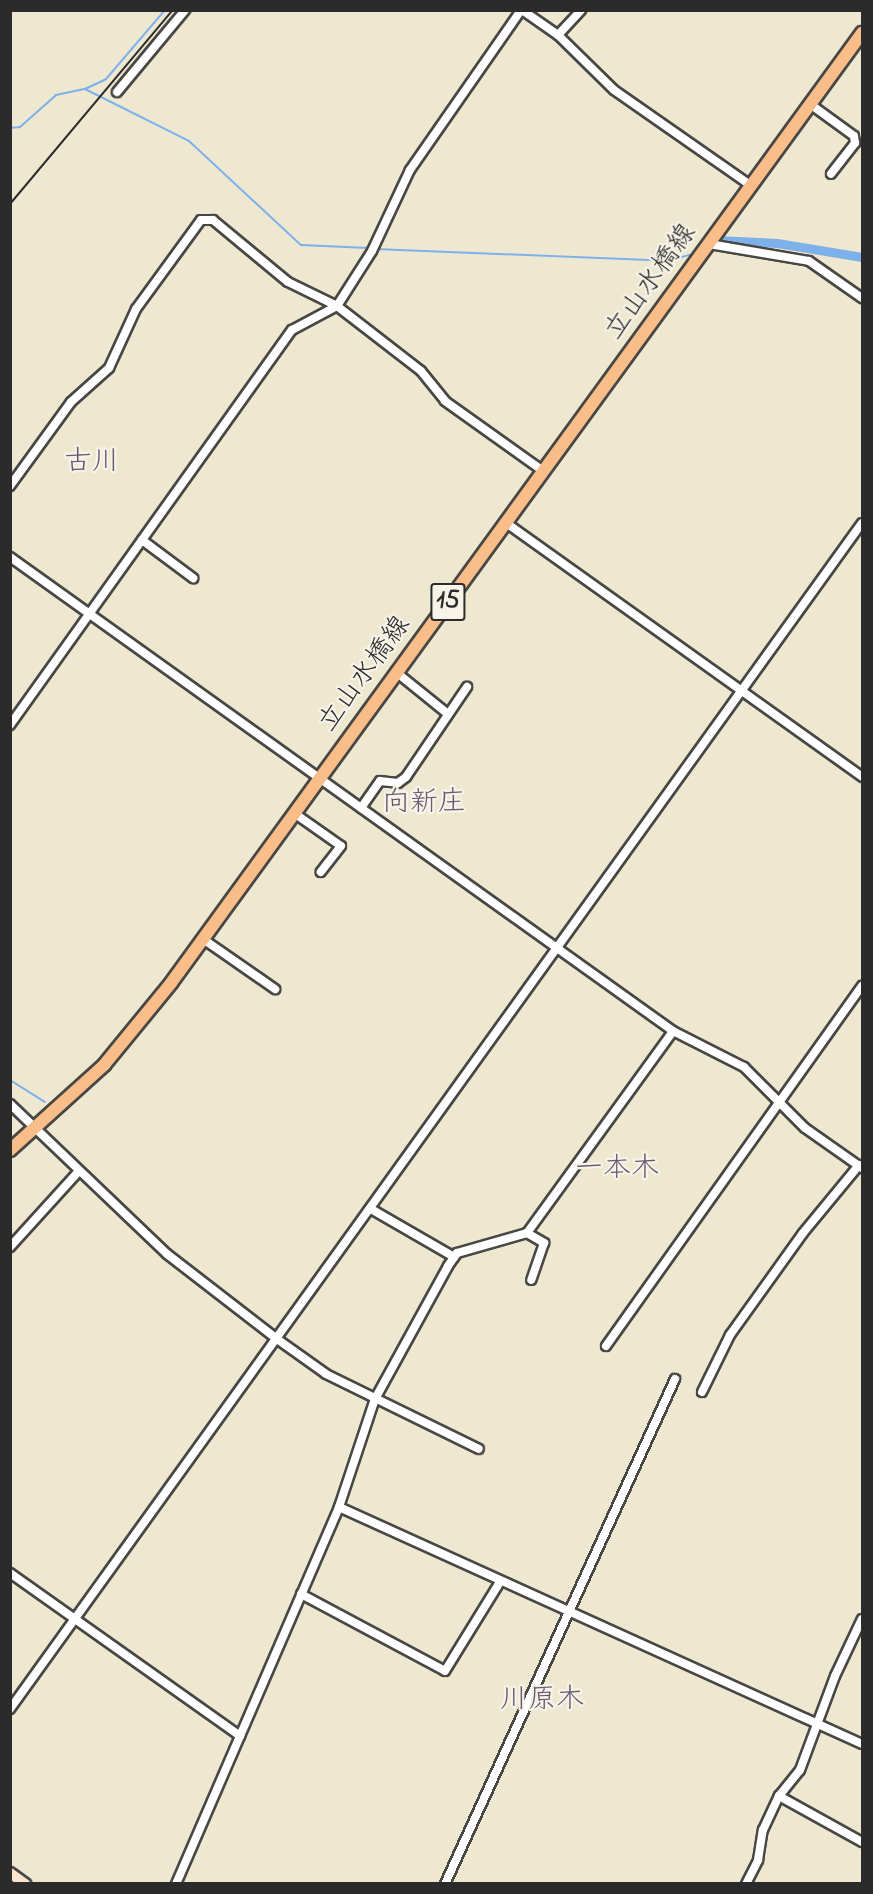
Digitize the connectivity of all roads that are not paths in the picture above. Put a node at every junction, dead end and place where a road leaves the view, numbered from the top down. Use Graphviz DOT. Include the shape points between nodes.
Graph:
graph roads {
  1 [pos="185,10"];
  2 [pos="522,10"];
  3 [pos="580,10"];
  4 [pos="862,33"];
  5 [pos="558,35"];
  6 [pos="117,92"];
  7 [pos="810,104"];
  8 [pos="831,174"];
  9 [pos="750,185"];
  10 [pos="709,244"];
  11 [pos="862,298"];
  12 [pos="337,306"];
  13 [pos="543,471"];
  14 [pos="10,486"];
  15 [pos="505,522"];
  16 [pos="862,523"];
  17 [pos="142,540"];
  18 [pos="10,557"];
  19 [pos="193,578"];
  20 [pos="90,614"];
  21 [pos="396,672"];
  22 [pos="467,687"];
  23 [pos="744,692"];
  24 [pos="448,714"];
  25 [pos="10,725"];
  26 [pos="862,777"];
  27 [pos="318,778"];
  28 [pos="361,808"];
  29 [pos="294,813"];
  30 [pos="321,872"];
  31 [pos="203,939"];
  32 [pos="560,948"];
  33 [pos="862,986"];
  34 [pos="275,989"];
  35 [pos="672,1030"];
  36 [pos="10,1104"];
  37 [pos="778,1105"];
  38 [pos="34,1129"];
  39 [pos="10,1150"];
  40 [pos="861,1166"];
  41 [pos="79,1171"];
  42 [pos="371,1209"];
  43 [pos="527,1233"];
  44 [pos="10,1247"];
  45 [pos="453,1257"];
  46 [pos="531,1280"];
  47 [pos="277,1339"];
  48 [pos="606,1346"];
  49 [pos="675,1379"];
  50 [pos="702,1392"];
  51 [pos="375,1400"];
  52 [pos="479,1449"];
  53 [pos="339,1507"];
  54 [pos="10,1573"];
  55 [pos="500,1581"];
  56 [pos="301,1594"];
  57 [pos="568,1613"];
  58 [pos="76,1619"];
  59 [pos="862,1619"];
  60 [pos="10,1709"];
  61 [pos="820,1725"];
  62 [pos="240,1736"];
  63 [pos="862,1744"];
  64 [pos="779,1796"];
  65 [pos="862,1842"];
  66 [pos="10,1873"];
  67 [pos="25,1884"];
  68 [pos="176,1884"];
  69 [pos="445,1884"];
  70 [pos="746,1884"];
  1 -- 6 [label="street"];
  2 -- 5 [label="street"];
  2 -- 12 [label="street" via="410,170 372,251"];
  3 -- 5 [label="street"];
  4 -- 7 [label="main road, 立山水橋線 / 15"];
  5 -- 9 [label="street" via="614,90"];
  7 -- 8 [label="street" via="854,136 855,143"];
  7 -- 9 [label="main road, 立山水橋線 / 15"];
  9 -- 10 [label="main road, 立山水橋線 / 15"];
  10 -- 11 [label="street" via="809,261"];
  10 -- 13 [label="main road, 立山水橋線 / 15"];
  12 -- 13 [label="street" via="421,371 445,401"];
  12 -- 14 [label="street" via="288,282 213,219 201,220 136,309 109,368 71,402"];
  12 -- 17 [label="street" via="292,330"];
  13 -- 15 [label="main road, 立山水橋線 / 15"];
  15 -- 21 [label="main road, 立山水橋線 / 15"];
  15 -- 23 [label="street"];
  16 -- 23 [label="street"];
  17 -- 19 [label="street"];
  17 -- 20 [label="street"];
  18 -- 20 [label="street"];
  20 -- 25 [label="street"];
  20 -- 27 [label="street"];
  21 -- 24 [label="street"];
  21 -- 27 [label="main road, 立山水橋線 / 15"];
  22 -- 24 [label="street"];
  23 -- 26 [label="street"];
  23 -- 32 [label="street"];
  24 -- 28 [label="street" via="406,777 398,783 380,781"];
  27 -- 28 [label="street"];
  27 -- 29 [label="main road, 立山水橋線 / 15"];
  28 -- 32 [label="street"];
  29 -- 30 [label="street" via="341,846"];
  29 -- 31 [label="main road, 立山水橋線 / 15"];
  31 -- 34 [label="street"];
  31 -- 38 [label="main road, 立山水橋線 / 15" via="104,1065"];
  32 -- 35 [label="street"];
  32 -- 42 [label="street"];
  33 -- 37 [label="street"];
  35 -- 37 [label="street" via="744,1067"];
  35 -- 43 [label="street"];
  36 -- 38 [label="street"];
  37 -- 40 [label="street"];
  37 -- 48 [label="street"];
  38 -- 39 [label="main road, 立山水橋線 / 15"];
  38 -- 41 [label="street"];
  40 -- 50 [label="street" via="803,1233 730,1335"];
  41 -- 44 [label="street"];
  41 -- 47 [label="street" via="167,1254"];
  42 -- 45 [label="street"];
  42 -- 47 [label="street"];
  43 -- 45 [label="street"];
  43 -- 46 [label="street" via="544,1243"];
  45 -- 51 [label="street"];
  47 -- 51 [label="street" via="326,1374"];
  47 -- 58 [label="street"];
  49 -- 57 [label="street"];
  51 -- 52 [label="street" via="418,1416"];
  51 -- 53 [label="street"];
  53 -- 55 [label="street"];
  53 -- 56 [label="street"];
  54 -- 58 [label="street"];
  55 -- 56 [label="street" via="445,1671"];
  55 -- 57 [label="street"];
  56 -- 62 [label="street"];
  57 -- 61 [label="street"];
  57 -- 69 [label="street"];
  58 -- 60 [label="street"];
  58 -- 62 [label="street"];
  59 -- 61 [label="street" via="836,1676"];
  61 -- 63 [label="street"];
  61 -- 64 [label="street" via="800,1770"];
  62 -- 68 [label="street"];
  64 -- 65 [label="street"];
  64 -- 70 [label="street" via="763,1830 758,1860"];
  66 -- 67 [label="street"];
}
